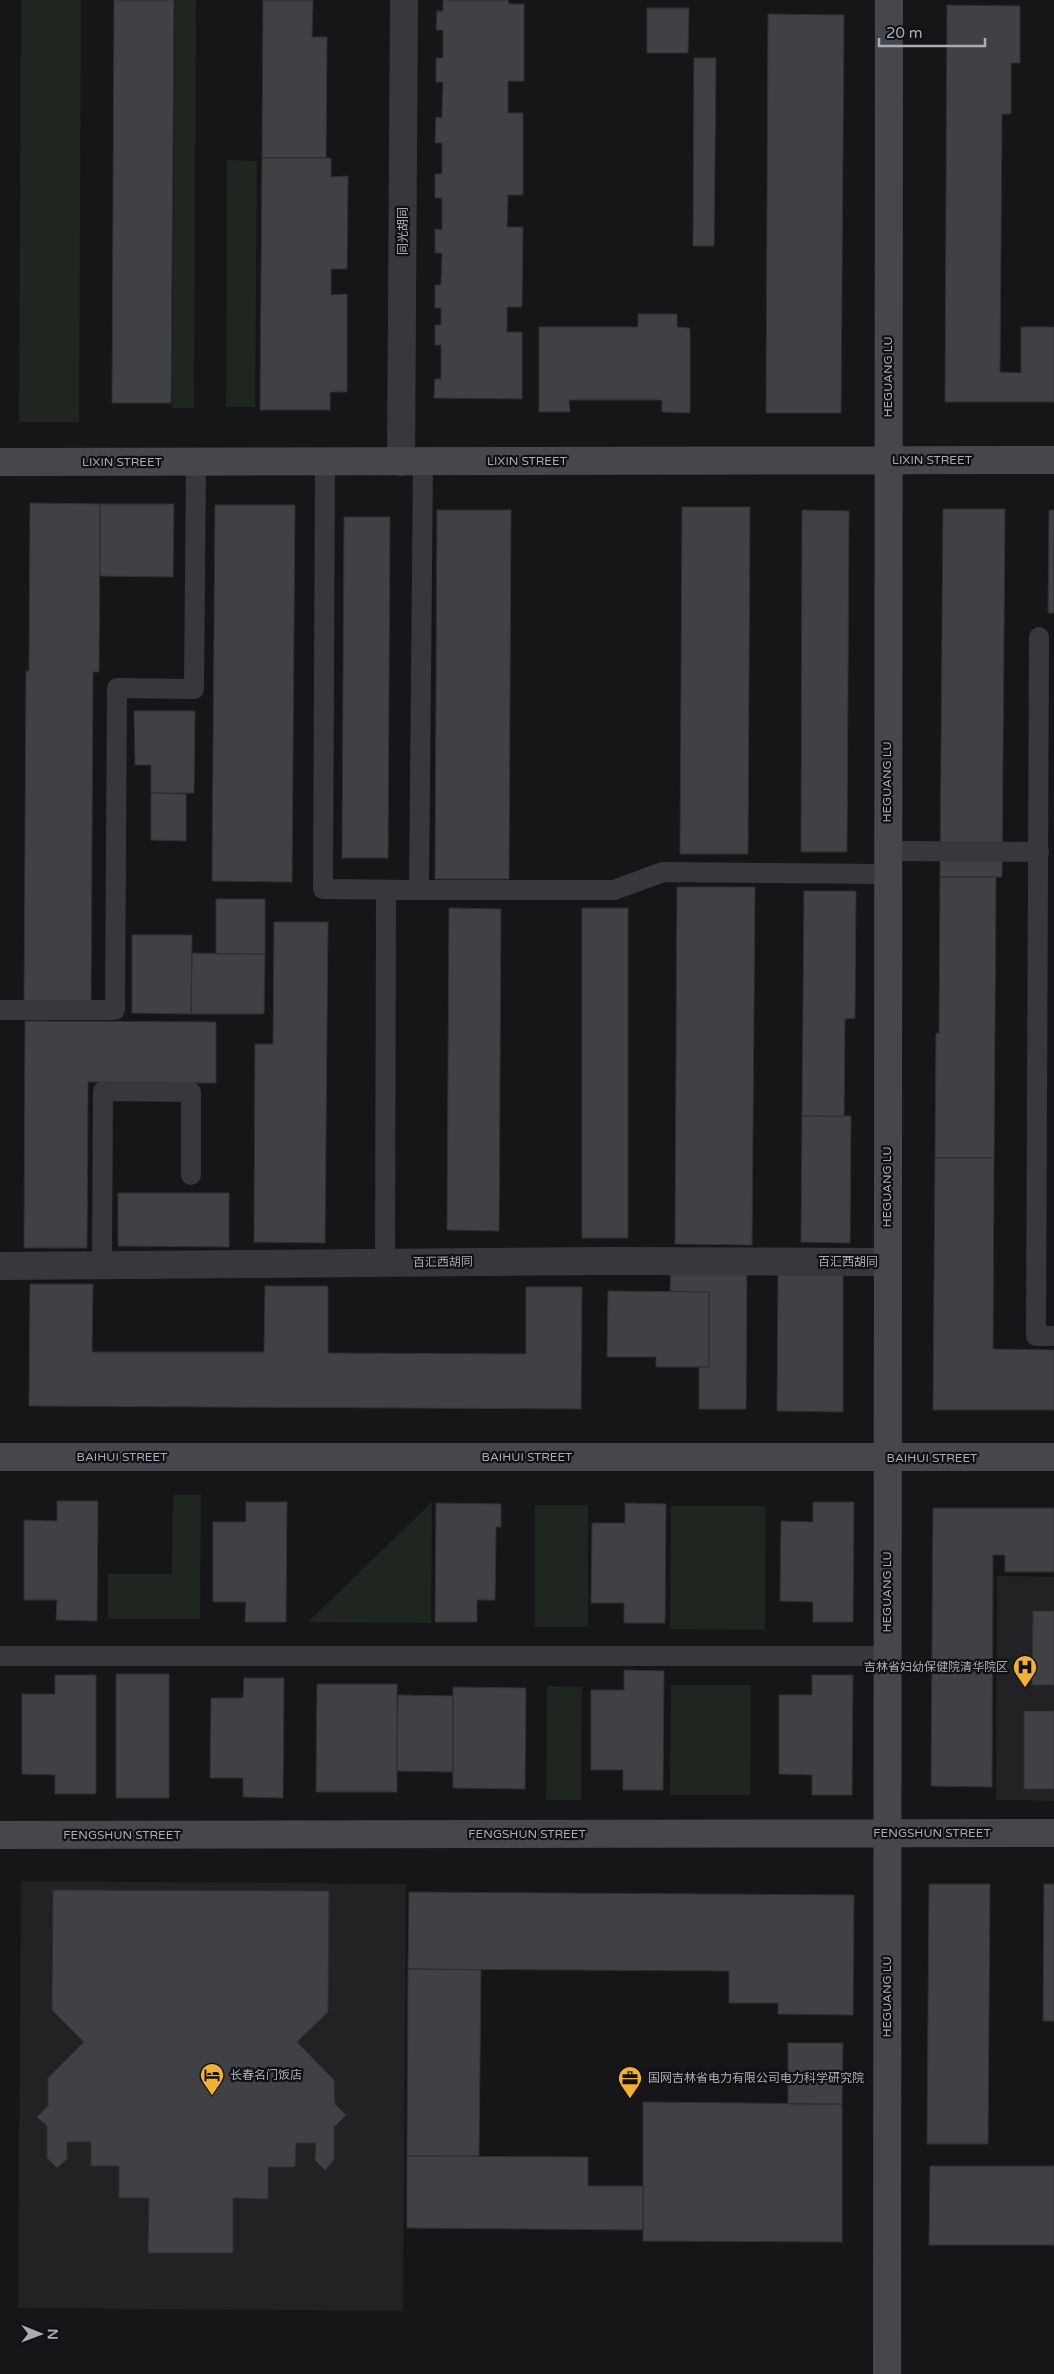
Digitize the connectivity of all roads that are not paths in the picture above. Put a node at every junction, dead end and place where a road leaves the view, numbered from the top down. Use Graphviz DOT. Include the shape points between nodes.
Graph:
graph roads {
  1 [pos="404,0"];
  2 [pos="889,0"];
  3 [pos="1054,460"];
  4 [pos="888,461"];
  5 [pos="0,462"];
  6 [pos="196,462"];
  7 [pos="325,462"];
  8 [pos="412,462"];
  9 [pos="1039,637"];
  10 [pos="1039,852"];
  11 [pos="887,863"];
  12 [pos="386,890"];
  13 [pos="419,890"];
  14 [pos="0,1010"];
  15 [pos="191,1175"];
  16 [pos="886,1262"];
  17 [pos="385,1263"];
  18 [pos="102,1265"];
  19 [pos="0,1266"];
  20 [pos="1054,1336"];
  21 [pos="0,1457"];
  22 [pos="887,1458"];
  23 [pos="1054,1458"];
  24 [pos="0,1656"];
  25 [pos="887,1656"];
  26 [pos="887,1833"];
  27 [pos="1054,1833"];
  28 [pos="0,1835"];
  29 [pos="887,2374"];
  1 -- 8 [label="street, 同光胡同"];
  2 -- 4 [label="street, HEGUANG LU"];
  3 -- 4 [label="street, LIXIN STREET"];
  4 -- 8 [label="street, LIXIN STREET"];
  4 -- 11 [label="street, HEGUANG LU"];
  5 -- 6 [label="street, LIXIN STREET"];
  6 -- 7 [label="street, LIXIN STREET"];
  6 -- 14 [label="lane" via="194,689 117,688 115,1010"];
  7 -- 8 [label="street, LIXIN STREET"];
  7 -- 12 [label="lane" via="323,889"];
  8 -- 13 [label="lane"];
  9 -- 10 [label="lane"];
  10 -- 11 [label="lane"];
  10 -- 20 [label="lane" via="1036,1336"];
  11 -- 13 [label="lane" via="663,872 614,890"];
  11 -- 16 [label="street, HEGUANG LU"];
  12 -- 13 [label="lane"];
  12 -- 17 [label="lane"];
  15 -- 18 [label="lane" via="192,1092 103,1091"];
  16 -- 17 [label="street, 百汇西胡同"];
  16 -- 22 [label="street, HEGUANG LU"];
  17 -- 18 [label="street, 百汇西胡同"];
  18 -- 19 [label="street, 百汇西胡同"];
  21 -- 22 [label="street, BAIHUI STREET"];
  22 -- 23 [label="street, BAIHUI STREET"];
  22 -- 25 [label="street, HEGUANG LU"];
  24 -- 25 [label="lane"];
  25 -- 26 [label="street, HEGUANG LU"];
  26 -- 27 [label="street, FENGSHUN STREET"];
  26 -- 28 [label="street, FENGSHUN STREET"];
  26 -- 29 [label="street, HEGUANG LU"];
}
